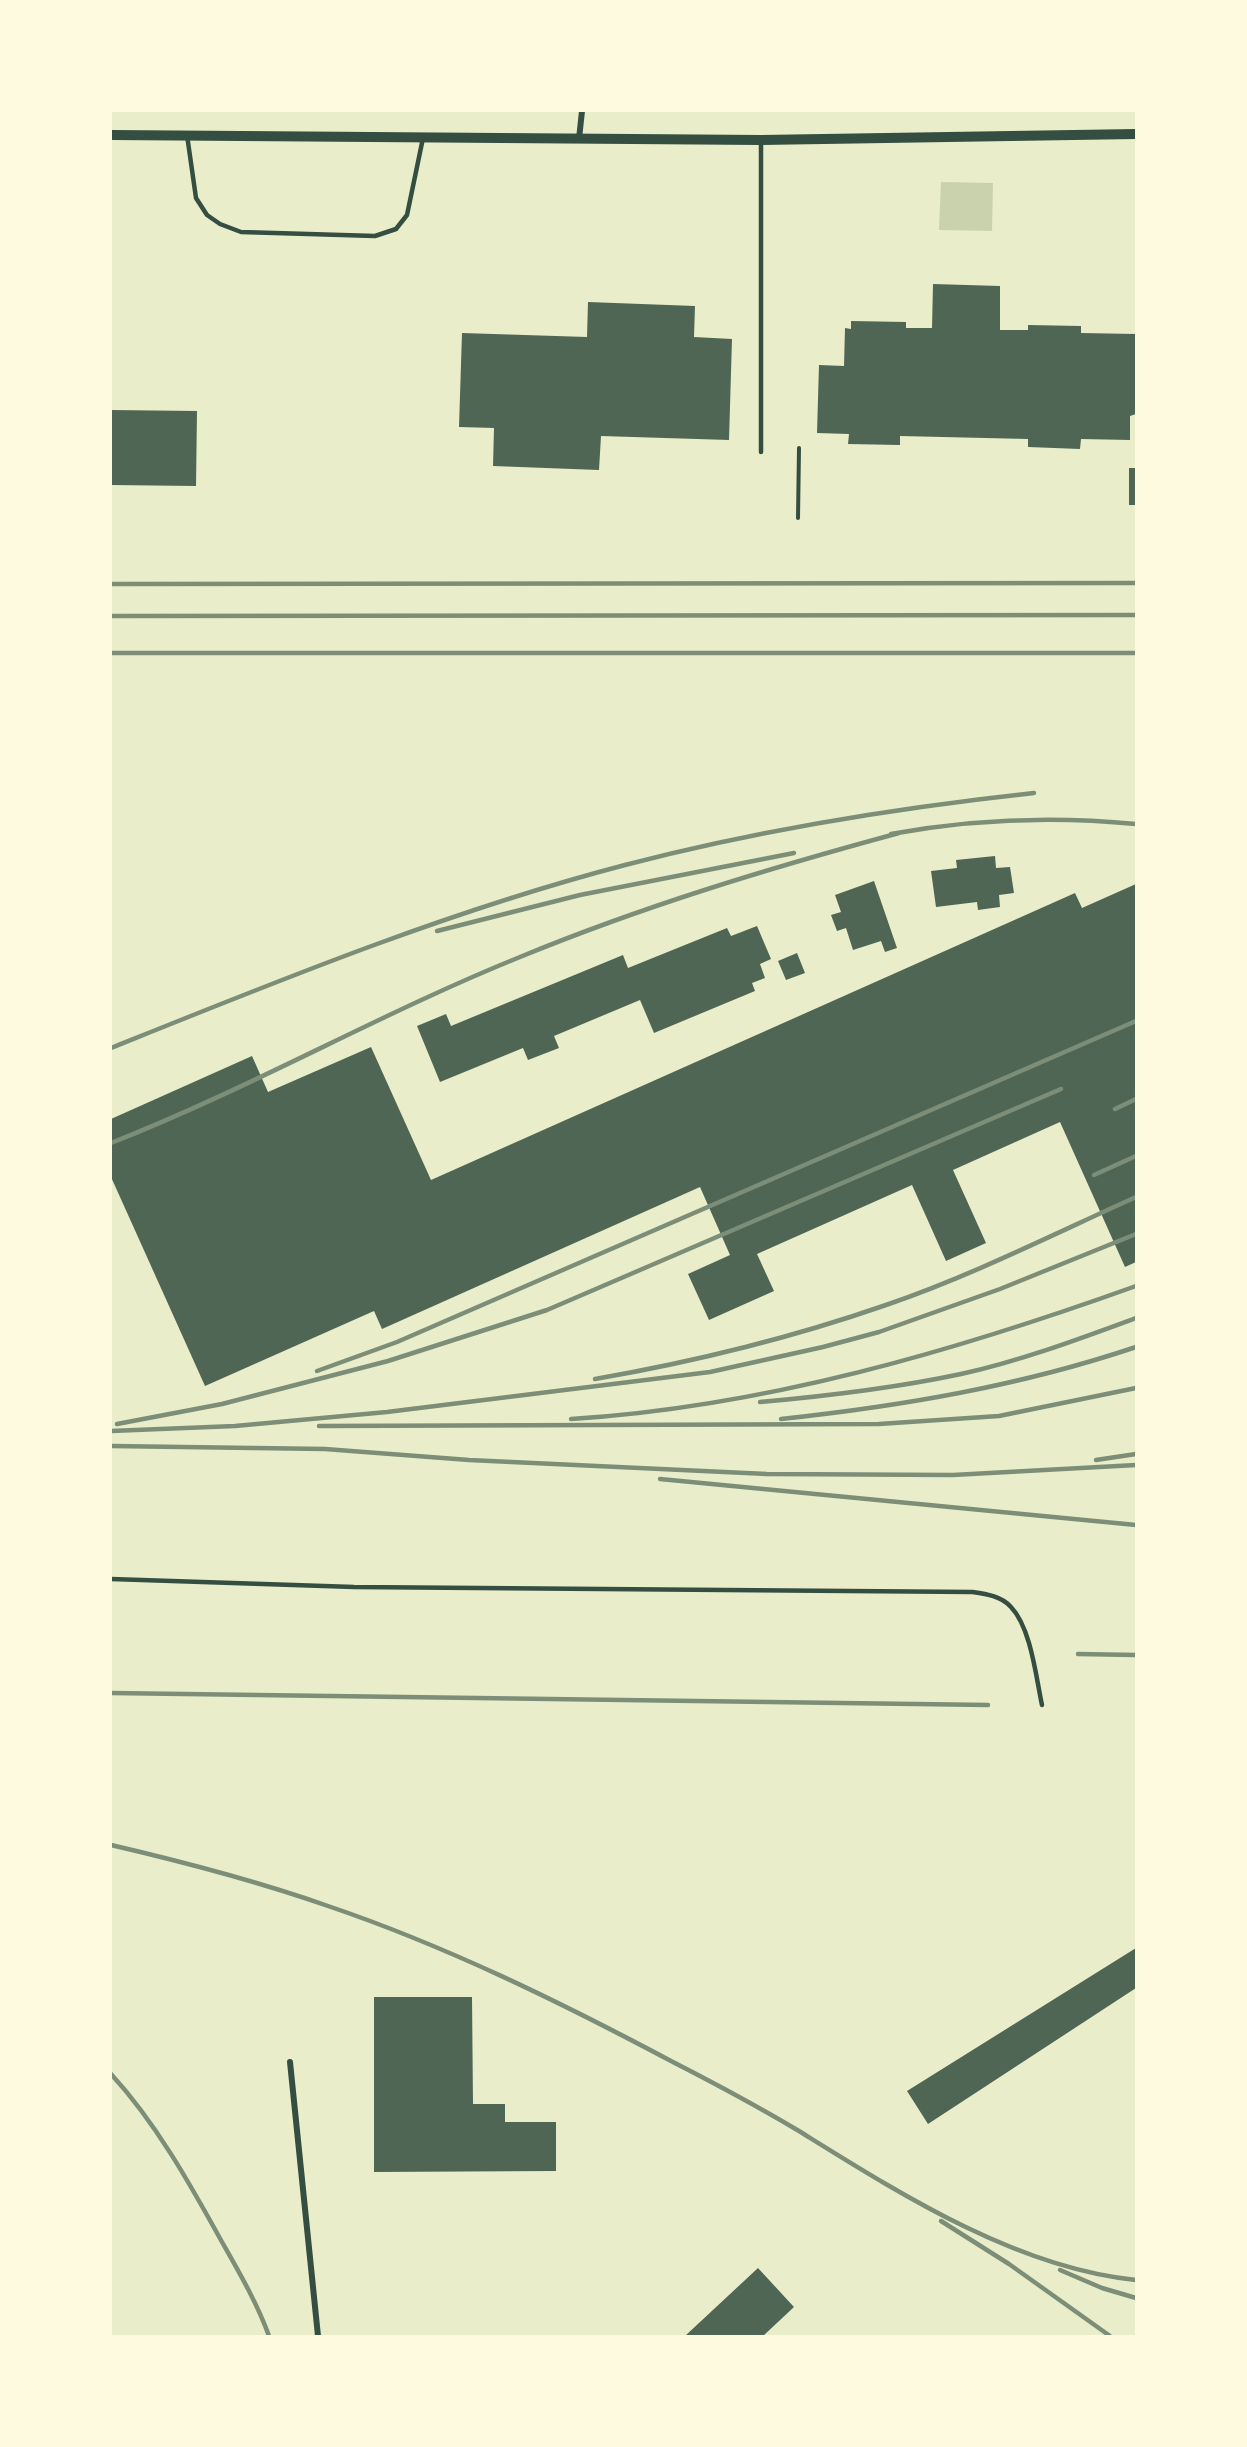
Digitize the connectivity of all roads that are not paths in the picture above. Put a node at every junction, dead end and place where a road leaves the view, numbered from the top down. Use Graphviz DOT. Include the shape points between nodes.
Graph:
graph roads {
  1 [pos="582,111"];
  2 [pos="187,134"];
  3 [pos="1136,134"];
  4 [pos="111,135"];
  5 [pos="423,138"];
  6 [pos="579,139"];
  7 [pos="761,140"];
  8 [pos="761,452"];
  9 [pos="111,1580"];
  10 [pos="1042,1705"];
  11 [pos="290,2062"];
  12 [pos="318,2336"];
  1 -- 6 [label="street"];
  2 -- 4 [label="street"];
  2 -- 5 [label="street"];
  2 -- 5 [label="lane" via="196,198 207,215 220,224 241,232 375,236 396,229 407,215"];
  3 -- 7 [label="street"];
  5 -- 6 [label="street"];
  6 -- 7 [label="street"];
  7 -- 8 [label="lane"];
  9 -- 10 [label="lane" via="354,1587 972,1592 993,1596 1011,1606 1022,1625 1033,1660"];
  11 -- 12 [label="street"];
}
